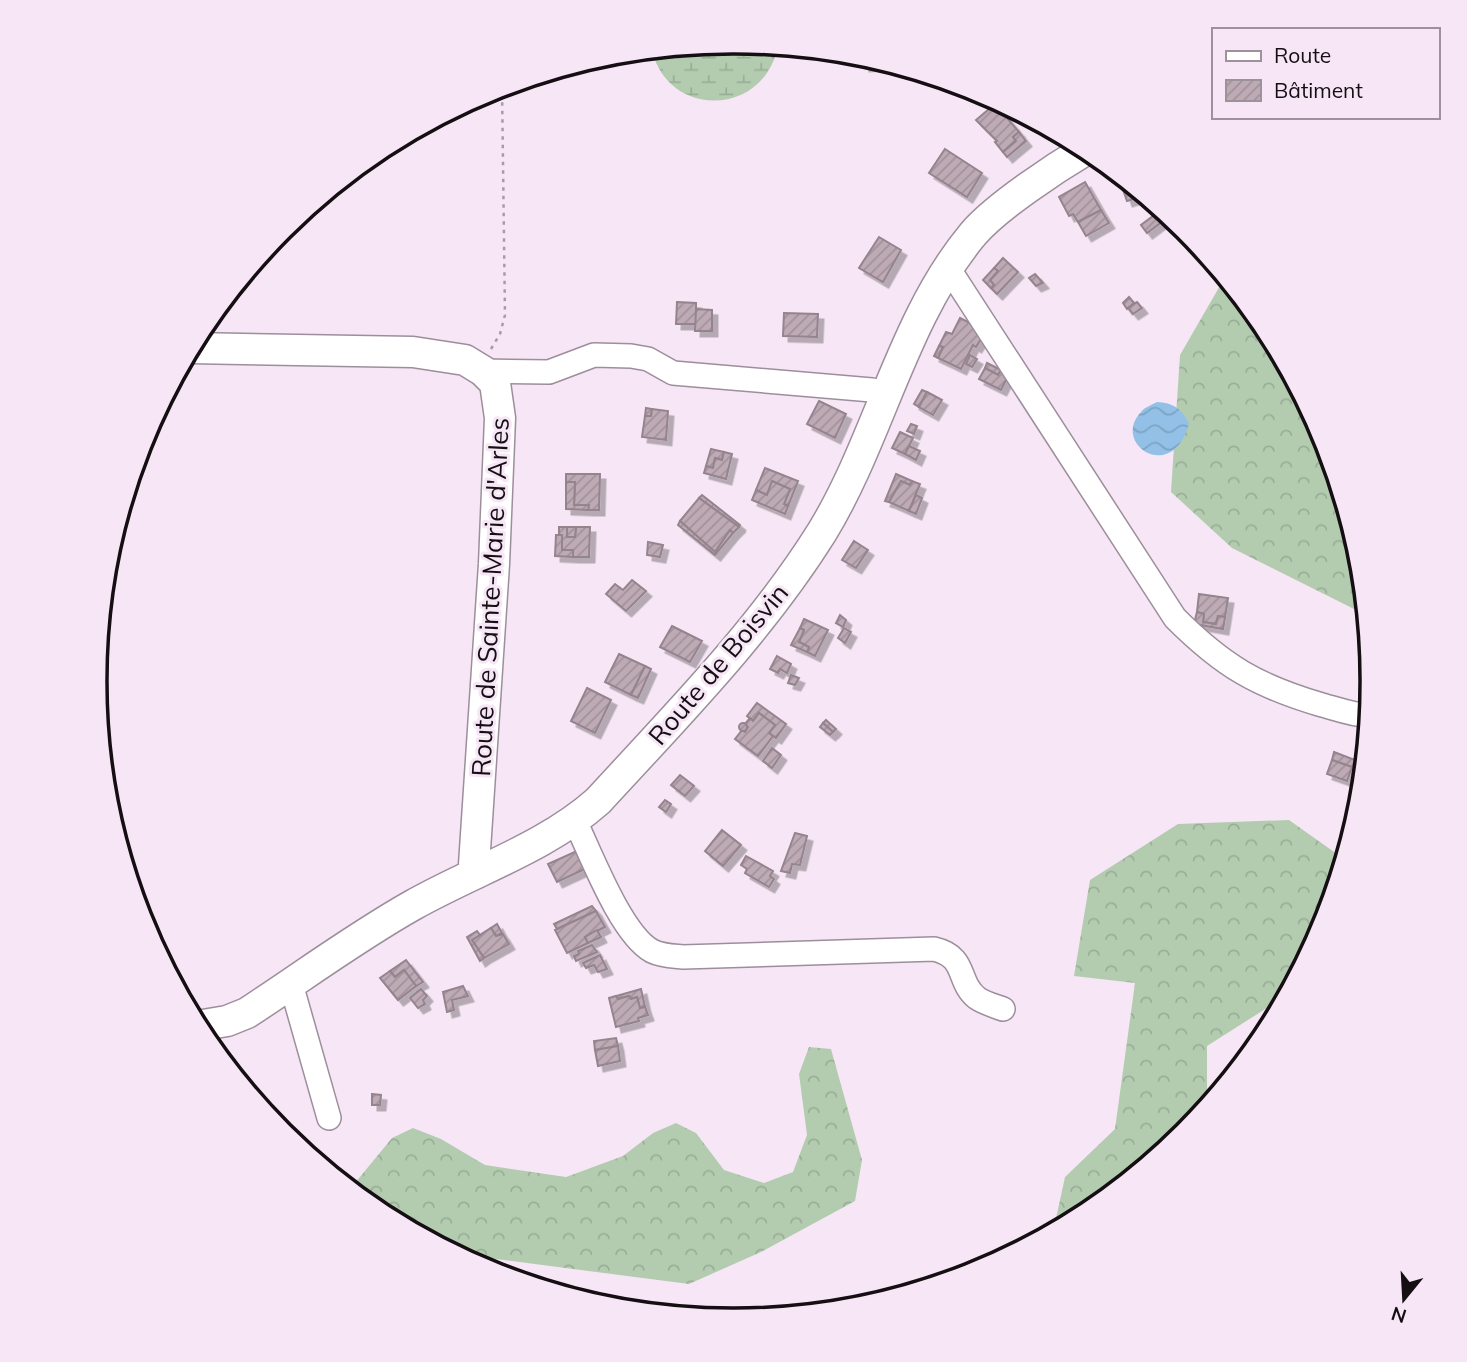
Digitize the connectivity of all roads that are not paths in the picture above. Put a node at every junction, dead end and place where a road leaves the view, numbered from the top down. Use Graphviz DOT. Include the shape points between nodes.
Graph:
graph roads {
  1 [pos="1076,156"];
  2 [pos="949,269"];
  3 [pos="203,348"];
  4 [pos="483,371"];
  5 [pos="885,396"];
  6 [pos="1359,713"];
  7 [pos="575,821"];
  8 [pos="476,873"];
  9 [pos="291,984"];
  10 [pos="1003,1009"];
  11 [pos="209,1024"];
  12 [pos="329,1118"];
  1 -- 2 [label="main road, Route de Boisvin" via="998,210 974,232"];
  2 -- 5 [label="main road, Route de Boisvin"];
  2 -- 6 [label="street" via="1175,618 1206,649 1248,678 1296,697"];
  3 -- 4 [label="main road" via="413,352 465,359"];
  4 -- 5 [label="street" via="549,372 594,355 631,356 648,359 673,373 872,390"];
  4 -- 8 [label="main road, Route de Sainte-Marie d'Arles" via="495,383 500,418"];
  5 -- 7 [label="main road, Route de Boisvin" via="831,516 781,592 747,636"];
  7 -- 8 [label="main road, Route de Boisvin"];
  7 -- 10 [label="street" via="624,921 650,950 683,957 934,949 950,954 976,997"];
  8 -- 9 [label="main road, Route de Boisvin" via="412,906"];
  9 -- 11 [label="main road, Route de Boisvin" via="247,1013"];
  9 -- 12 [label="street"];
}
